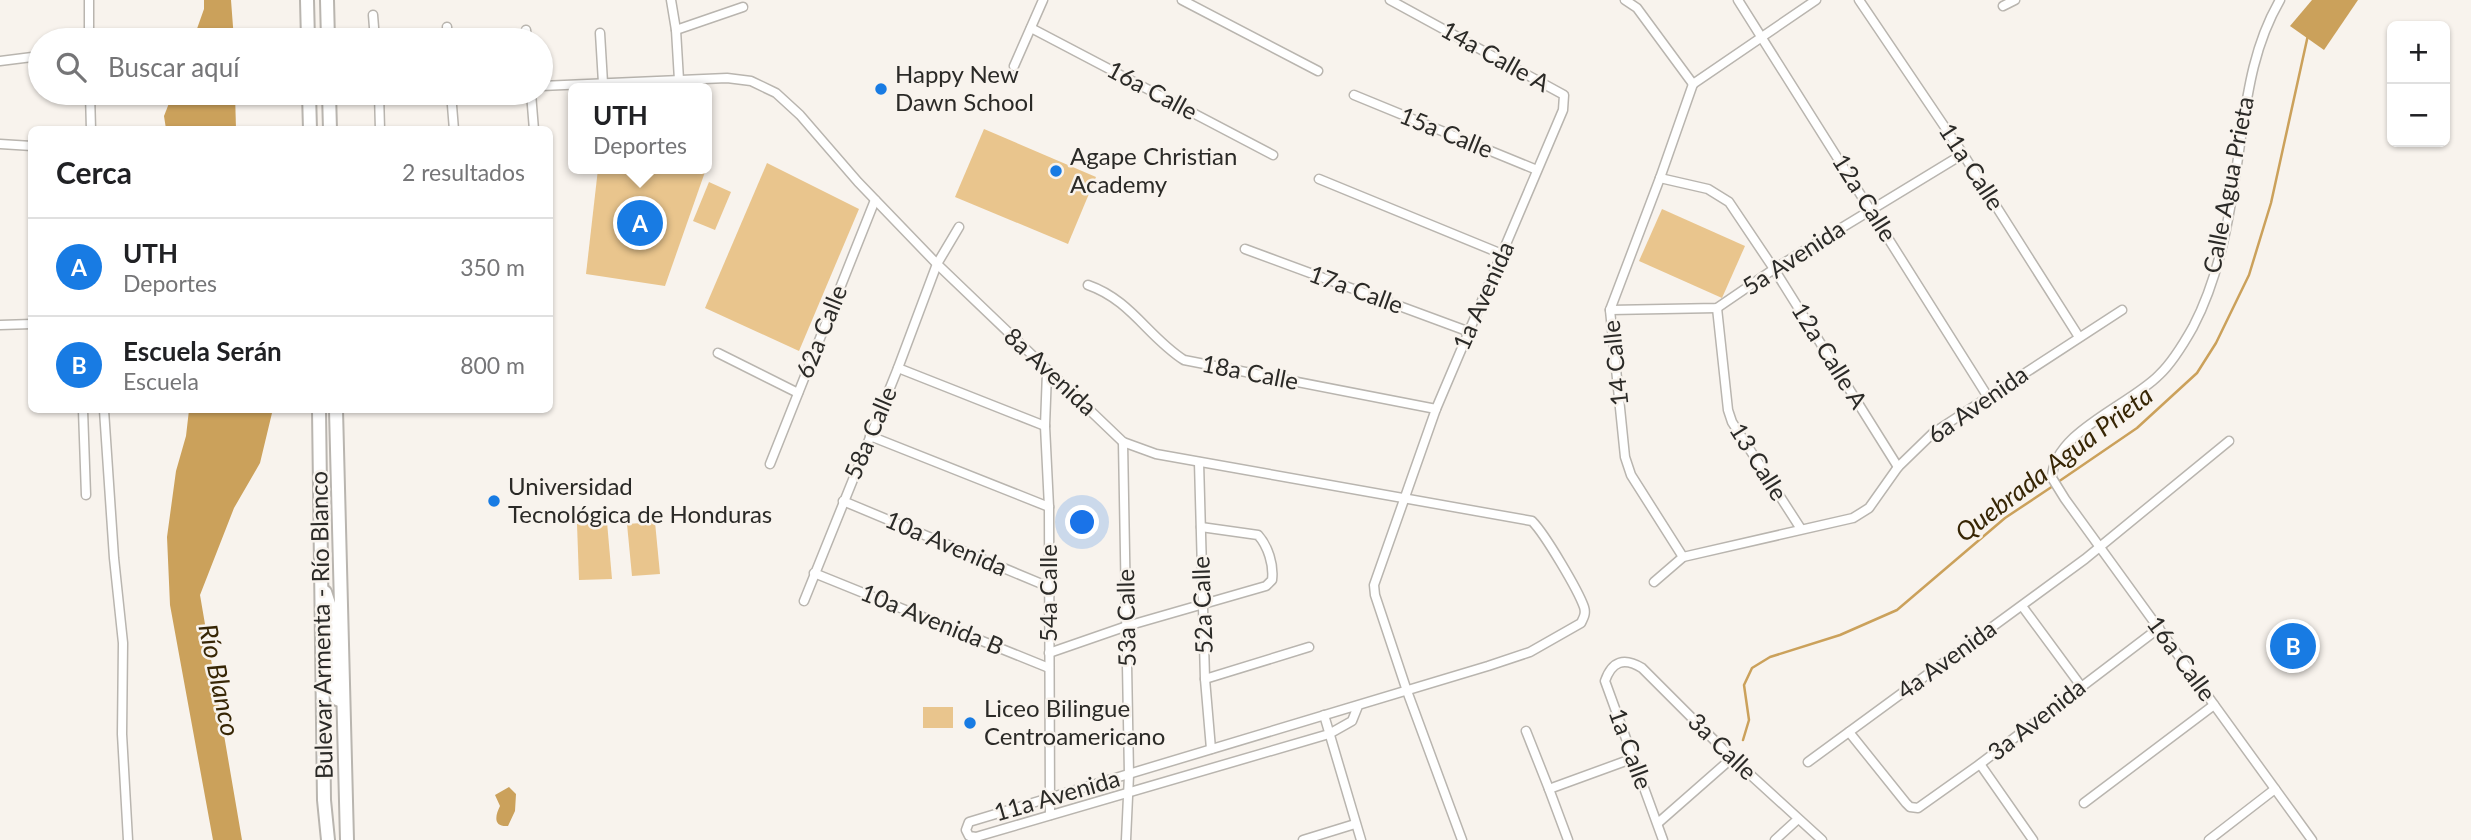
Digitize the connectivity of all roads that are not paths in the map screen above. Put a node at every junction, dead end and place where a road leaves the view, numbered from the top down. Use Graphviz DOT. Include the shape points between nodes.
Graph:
graph roads {
  1 [pos="89,0"];
  2 [pos="307,0"];
  3 [pos="327,0"];
  4 [pos="671,0"];
  5 [pos="1043,0"];
  6 [pos="1182,0"];
  7 [pos="1625,0"];
  8 [pos="1738,0"];
  9 [pos="1816,0"];
  10 [pos="1859,0"];
  11 [pos="2015,0"];
  12 [pos="2280,0"];
  13 [pos="1395,1"];
  14 [pos="2003,6"];
  15 [pos="743,7"];
  16 [pos="373,15"];
  17 [pos="89,28"];
  18 [pos="308,28"];
  19 [pos="328,28"];
  20 [pos="374,28"];
  21 [pos="1031,28"];
  22 [pos="676,30"];
  23 [pos="600,33"];
  24 [pos="1762,37"];
  25 [pos="28,58"];
  26 [pos="0,61"];
  27 [pos="1014,66"];
  28 [pos="1318,71"];
  29 [pos="679,80"];
  30 [pos="603,83"];
  31 [pos="1693,84"];
  32 [pos="1354,95"];
  33 [pos="1564,95"];
  34 [pos="90,105"];
  35 [pos="309,105"];
  36 [pos="329,105"];
  37 [pos="379,105"];
  38 [pos="452,105"];
  39 [pos="532,105"];
  40 [pos="91,126"];
  41 [pos="310,126"];
  42 [pos="330,126"];
  43 [pos="380,126"];
  44 [pos="454,126"];
  45 [pos="534,126"];
  46 [pos="0,144"];
  47 [pos="28,146"];
  48 [pos="1963,154"];
  49 [pos="1273,155"];
  50 [pos="1537,170"];
  51 [pos="1660,178"];
  52 [pos="1319,179"];
  53 [pos="875,200"];
  54 [pos="1871,209"];
  55 [pos="959,228"];
  56 [pos="1245,249"];
  57 [pos="1502,254"];
  58 [pos="937,264"];
  59 [pos="1774,269"];
  60 [pos="1088,285"];
  61 [pos="1717,308"];
  62 [pos="1610,310"];
  63 [pos="2122,310"];
  64 [pos="28,324"];
  65 [pos="0,325"];
  66 [pos="1467,331"];
  67 [pos="2079,337"];
  68 [pos="718,353"];
  69 [pos="898,368"];
  70 [pos="1047,372"];
  71 [pos="798,393"];
  72 [pos="1988,397"];
  73 [pos="1436,409"];
  74 [pos="83,413"];
  75 [pos="104,413"];
  76 [pos="319,413"];
  77 [pos="337,413"];
  78 [pos="1045,426"];
  79 [pos="870,436"];
  80 [pos="2229,441"];
  81 [pos="1123,442"];
  82 [pos="1199,462"];
  83 [pos="770,464"];
  84 [pos="1898,467"];
  85 [pos="2052,478"];
  86 [pos="86,495"];
  87 [pos="1403,498"];
  88 [pos="843,500"];
  89 [pos="1049,507"];
  90 [pos="1201,527"];
  91 [pos="1801,529"];
  92 [pos="2100,547"];
  93 [pos="1684,557"];
  94 [pos="814,573"];
  95 [pos="321,578"];
  96 [pos="1654,582"];
  97 [pos="1049,587"];
  98 [pos="804,601"];
  99 [pos="1203,604"];
  100 [pos="2022,606"];
  101 [pos="1585,616"];
  102 [pos="1127,626"];
  103 [pos="2159,628"];
  104 [pos="1309,647"];
  105 [pos="1049,653"];
  106 [pos="1619,663"];
  107 [pos="1049,667"];
  108 [pos="1205,679"];
  109 [pos="2081,686"];
  110 [pos="1407,691"];
  111 [pos="342,701"];
  112 [pos="2214,705"];
  113 [pos="1358,706"];
  114 [pos="1324,715"];
  115 [pos="1526,730"];
  116 [pos="1849,732"];
  117 [pos="1329,734"];
  118 [pos="1211,749"];
  119 [pos="1634,758"];
  120 [pos="1732,758"];
  121 [pos="1808,762"];
  122 [pos="1980,764"];
  123 [pos="1129,775"];
  124 [pos="1549,789"];
  125 [pos="2275,789"];
  126 [pos="1128,794"];
  127 [pos="1051,797"];
  128 [pos="2084,803"];
  129 [pos="1050,815"];
  130 [pos="1798,819"];
  131 [pos="1658,823"];
  132 [pos="1355,824"];
  133 [pos="128,840"];
  134 [pos="328,840"];
  135 [pos="347,840"];
  136 [pos="1126,840"];
  137 [pos="1303,840"];
  138 [pos="1361,840"];
  139 [pos="1462,840"];
  140 [pos="1568,840"];
  141 [pos="1663,840"];
  142 [pos="1775,840"];
  143 [pos="1822,840"];
  144 [pos="2034,840"];
  145 [pos="2209,840"];
  146 [pos="2312,840"];
  1 -- 17 [label="street"];
  2 -- 18 [label="main road"];
  3 -- 19 [label="main road"];
  4 -- 22 [label="street"];
  5 -- 21 [label="street"];
  6 -- 28 [label="street"];
  7 -- 31 [label="street" via="1637,8"];
  8 -- 24 [label="street, 12a Calle"];
  9 -- 24 [label="street"];
  10 -- 48 [label="street, 11a Calle"];
  11 -- 14 [label="street"];
  12 -- 85 [label="street, Calle Agua Prieta" via="2251,74 2227,226 2204,304 2160,374 2068,443 2055,459"];
  13 -- 33 [label="street, 14a Calle A"];
  15 -- 22 [label="street"];
  16 -- 20 [label="street"];
  21 -- 27 [label="street"];
  21 -- 49 [label="street, 16a Calle"];
  22 -- 29 [label="street"];
  23 -- 30 [label="street"];
  24 -- 31 [label="street"];
  24 -- 54 [label="street, 12a Calle"];
  25 -- 26 [label="street"];
  29 -- 30 [label="street, 8a Avenida"];
  29 -- 53 [label="street, 8a Avenida" via="751,81 776,93"];
  31 -- 51 [label="street, 14 Calle"];
  32 -- 50 [label="street, 15a Calle"];
  33 -- 50 [label="street, 1a Avenida" via="1563,110"];
  34 -- 40 [label="street"];
  35 -- 41 [label="main road"];
  36 -- 42 [label="main road"];
  37 -- 43 [label="street"];
  38 -- 44 [label="street"];
  39 -- 45 [label="street"];
  46 -- 47 [label="street"];
  48 -- 54 [label="street, 5a Avenida"];
  48 -- 67 [label="street, 11a Calle"];
  50 -- 57 [label="street, 1a Avenida"];
  51 -- 59 [label="street, 12a Calle A" via="1708,189 1730,202"];
  51 -- 62 [label="street, 14 Calle"];
  52 -- 57 [label="street"];
  53 -- 58 [label="street, 8a Avenida"];
  53 -- 71 [label="street, 62a Calle"];
  54 -- 59 [label="street, 5a Avenida"];
  54 -- 72 [label="street, 12a Calle"];
  55 -- 58 [label="street, 58a Calle"];
  56 -- 66 [label="street, 17a Calle"];
  57 -- 66 [label="street, 1a Avenida"];
  58 -- 69 [label="street, 58a Calle"];
  58 -- 70 [label="street, 8a Avenida"];
  59 -- 61 [label="street, 5a Avenida"];
  59 -- 84 [label="street, 12a Calle A"];
  60 -- 73 [label="street, 18a Calle" via="1128,307 1184,360"];
  61 -- 62 [label="street, 5a Avenida"];
  61 -- 91 [label="street, 13 Calle" via="1732,422"];
  62 -- 93 [label="street, 14 Calle" via="1625,457 1631,475"];
  63 -- 67 [label="street, 6a Avenida"];
  64 -- 65 [label="street"];
  66 -- 73 [label="street, 1a Avenida"];
  67 -- 72 [label="street, 6a Avenida"];
  68 -- 71 [label="street"];
  69 -- 78 [label="street"];
  69 -- 79 [label="street, 58a Calle"];
  70 -- 78 [label="street, 54a Calle"];
  70 -- 81 [label="street, 8a Avenida"];
  71 -- 83 [label="street, 62a Calle"];
  72 -- 84 [label="street, 6a Avenida" via="1933,433"];
  73 -- 87 [label="street, 1a Avenida"];
  74 -- 86 [label="street"];
  75 -- 133 [label="street" via="123,643"];
  76 -- 95 [label="main road, Bulevar Armenta - Río Blanco"];
  77 -- 111 [label="main road, Bulevar Armenta - Río Blanco"];
  78 -- 89 [label="street, 54a Calle"];
  79 -- 88 [label="street, 58a Calle"];
  79 -- 89 [label="street"];
  80 -- 92 [label="street, 4a Avenida"];
  81 -- 82 [label="street, 8a Avenida"];
  81 -- 102 [label="street, 53a Calle"];
  82 -- 87 [label="street, 8a Avenida"];
  82 -- 90 [label="street, 52a Calle"];
  84 -- 91 [label="street, 6a Avenida" via="1869,508 1853,518"];
  85 -- 92 [label="street, 16a Calle"];
  87 -- 101 [label="street, 8a Avenida" via="1532,521 1565,572"];
  87 -- 110 [label="street, 1a Avenida" via="1374,590"];
  88 -- 94 [label="street, 58a Calle"];
  88 -- 97 [label="street, 10a Avenida"];
  89 -- 97 [label="street, 54a Calle"];
  90 -- 99 [label="street, 52a Calle"];
  90 -- 99 [label="street" via="1258,535 1273,570 1272,580 1265,586"];
  91 -- 93 [label="street, 6a Avenida"];
  92 -- 100 [label="street, 4a Avenida"];
  92 -- 103 [label="street, 16a Calle"];
  93 -- 96 [label="street, 6a Avenida"];
  94 -- 98 [label="street, 58a Calle"];
  94 -- 107 [label="street, 10a Avenida B"];
  95 -- 111 [label="main road" via="332,613 334,695"];
  95 -- 134 [label="main road, Bulevar Armenta - Río Blanco"];
  97 -- 105 [label="street, 54a Calle"];
  99 -- 102 [label="street"];
  99 -- 108 [label="street, 52a Calle"];
  100 -- 109 [label="street"];
  100 -- 116 [label="street, 4a Avenida"];
  101 -- 110 [label="street, 11a Avenida" via="1581,623 1530,652"];
  102 -- 105 [label="street"];
  102 -- 123 [label="street, 53a Calle"];
  103 -- 109 [label="street, 3a Avenida"];
  103 -- 112 [label="street, 16a Calle"];
  104 -- 108 [label="street"];
  105 -- 107 [label="street, 54a Calle"];
  106 -- 119 [label="street, 1a Calle" via="1605,681"];
  106 -- 120 [label="street, 3a Calle" via="1632,662 1642,668"];
  107 -- 127 [label="street, 54a Calle"];
  108 -- 118 [label="street, 52a Calle"];
  109 -- 122 [label="street, 3a Avenida"];
  110 -- 113 [label="street, 11a Avenida"];
  110 -- 139 [label="street, 1a Avenida"];
  111 -- 135 [label="main road, Bulevar Armenta - Río Blanco"];
  112 -- 125 [label="street, 16a Calle"];
  112 -- 128 [label="street"];
  113 -- 114 [label="street, 11a Avenida"];
  113 -- 117 [label="street, 11a Avenida" via="1352,721"];
  114 -- 117 [label="street"];
  114 -- 118 [label="street, 11a Avenida"];
  115 -- 124 [label="street"];
  116 -- 121 [label="street, 4a Avenida"];
  116 -- 122 [label="street, 3a Avenida" via="1914,808"];
  117 -- 126 [label="street, 11a Avenida"];
  117 -- 132 [label="street"];
  118 -- 123 [label="street, 11a Avenida"];
  119 -- 124 [label="street"];
  119 -- 131 [label="street, 1a Calle"];
  120 -- 130 [label="street, 3a Calle"];
  120 -- 131 [label="street"];
  122 -- 144 [label="street"];
  123 -- 126 [label="street, 53a Calle"];
  123 -- 127 [label="street, 11a Avenida"];
  124 -- 140 [label="street"];
  125 -- 145 [label="street"];
  125 -- 146 [label="street, 16a Calle"];
  126 -- 129 [label="street, 11a Avenida"];
  126 -- 136 [label="street, 53a Calle"];
  127 -- 129 [label="street, 54a Calle"];
  127 -- 129 [label="street, 11a Avenida" via="968,822 965,830 976,837"];
  130 -- 142 [label="street"];
  130 -- 143 [label="street, 3a Calle"];
  131 -- 141 [label="street, 1a Calle"];
  132 -- 137 [label="street"];
  132 -- 138 [label="street"];
}
